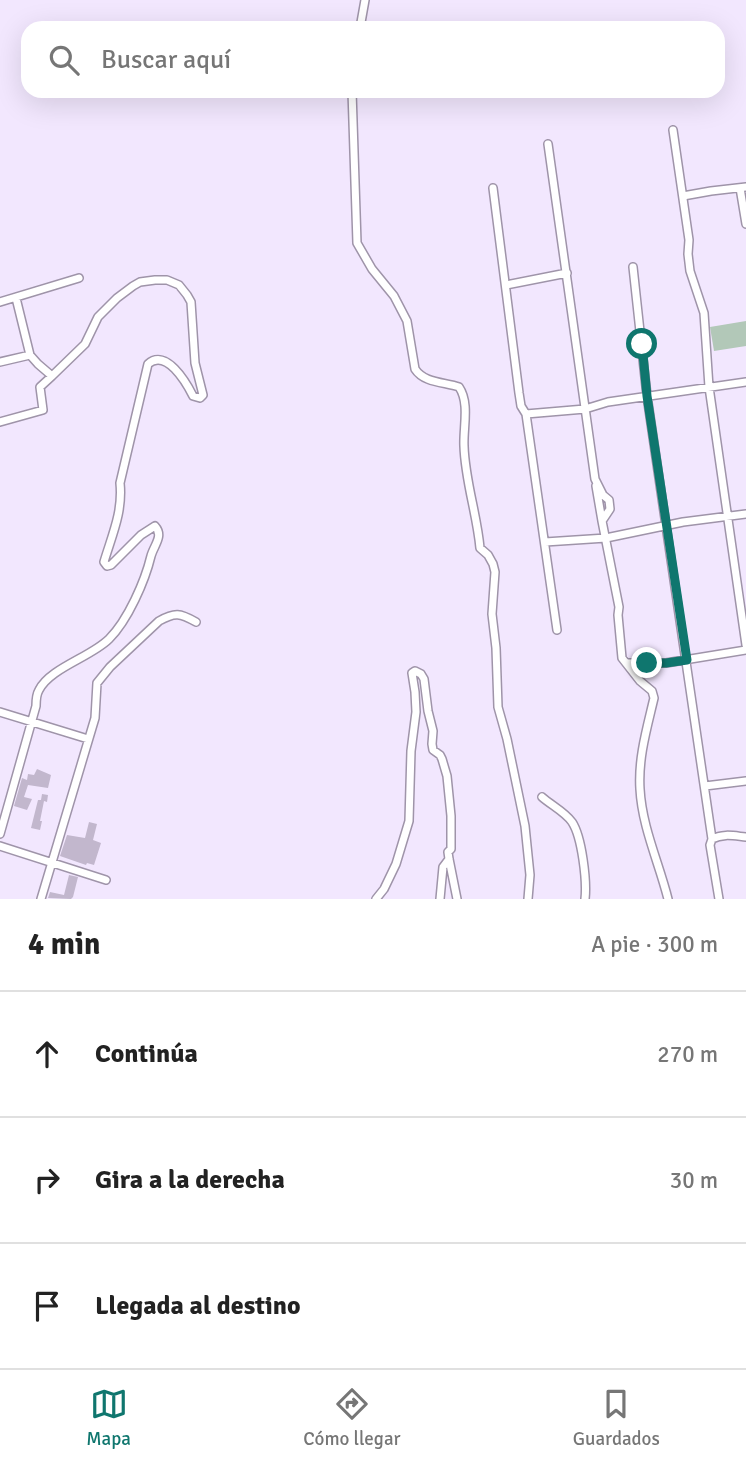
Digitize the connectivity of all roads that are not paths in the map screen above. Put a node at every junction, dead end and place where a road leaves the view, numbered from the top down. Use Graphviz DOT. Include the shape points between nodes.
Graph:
graph roads {
  1 [pos="365,0"];
  2 [pos="361,21"];
  3 [pos="352,98"];
  4 [pos="673,130"];
  5 [pos="548,144"];
  6 [pos="493,188"];
  7 [pos="743,188"];
  8 [pos="683,196"];
  9 [pos="746,224"];
  10 [pos="633,267"];
  11 [pos="567,273"];
  12 [pos="79,278"];
  13 [pos="506,285"];
  14 [pos="16,298"];
  15 [pos="0,302"];
  16 [pos="30,355"];
  17 [pos="0,362"];
  18 [pos="52,376"];
  19 [pos="746,382"];
  20 [pos="709,387"];
  21 [pos="647,396"];
  22 [pos="586,409"];
  23 [pos="526,414"];
  24 [pos="0,422"];
  25 [pos="746,514"];
  26 [pos="726,517"];
  27 [pos="667,526"];
  28 [pos="606,538"];
  29 [pos="545,542"];
  30 [pos="195,622"];
  31 [pos="557,630"];
  32 [pos="746,647"];
  33 [pos="687,660"];
  34 [pos="628,663"];
  35 [pos="0,712"];
  36 [pos="31,720"];
  37 [pos="88,739"];
  38 [pos="746,781"];
  39 [pos="705,786"];
  40 [pos="542,797"];
  41 [pos="0,834"];
  42 [pos="746,837"];
  43 [pos="712,839"];
  44 [pos="0,846"];
  45 [pos="449,859"];
  46 [pos="52,861"];
  47 [pos="107,880"];
  48 [pos="41,899"];
  49 [pos="376,899"];
  50 [pos="440,899"];
  51 [pos="457,899"];
  52 [pos="528,899"];
  53 [pos="585,899"];
  54 [pos="668,899"];
  55 [pos="719,899"];
  1 -- 2 [label="street"];
  3 -- 52 [label="street" via="357,243 407,321 418,374 459,387 463,393 468,484 480,548 495,572 492,614 498,707 525,826"];
  4 -- 8 [label="street"];
  5 -- 11 [label="street"];
  6 -- 13 [label="street"];
  7 -- 8 [label="street"];
  7 -- 9 [label="street"];
  8 -- 20 [label="street" via="690,271 704,313"];
  10 -- 21 [label="street"];
  11 -- 13 [label="street"];
  11 -- 22 [label="street"];
  12 -- 14 [label="street"];
  13 -- 23 [label="street" via="519,393"];
  14 -- 15 [label="street"];
  14 -- 16 [label="street"];
  16 -- 17 [label="street"];
  16 -- 18 [label="street"];
  18 -- 24 [label="street" via="40,387 43,410"];
  18 -- 36 [label="street" via="85,344 109,304 133,286 167,280 179,285 191,302 195,363 203,396 193,396 168,363 155,359 148,364 120,483 117,522 104,562 107,566 114,563 155,526 159,536 144,581 109,639 41,686"];
  19 -- 20 [label="street"];
  20 -- 21 [label="street"];
  20 -- 26 [label="street"];
  21 -- 22 [label="street"];
  21 -- 27 [label="street"];
  22 -- 23 [label="street"];
  22 -- 28 [label="street" via="595,479 609,500 610,509 602,520"];
  23 -- 29 [label="street"];
  25 -- 26 [label="street"];
  26 -- 27 [label="street"];
  26 -- 32 [label="street"];
  27 -- 28 [label="street"];
  27 -- 33 [label="street"];
  28 -- 29 [label="street"];
  28 -- 34 [label="street" via="619,607 622,657"];
  29 -- 31 [label="street"];
  30 -- 37 [label="street" via="179,614 159,621 110,667 97,683 95,718"];
  32 -- 33 [label="street"];
  33 -- 34 [label="street"];
  33 -- 39 [label="street"];
  34 -- 54 [label="street" via="654,698 641,758 640,788"];
  35 -- 36 [label="street"];
  36 -- 37 [label="street"];
  36 -- 41 [label="street"];
  37 -- 46 [label="street"];
  38 -- 39 [label="street"];
  39 -- 43 [label="street"];
  40 -- 53 [label="street" via="570,819 576,831"];
  42 -- 43 [label="street"];
  43 -- 55 [label="street"];
  44 -- 46 [label="street"];
  45 -- 49 [label="street" via="447,775 440,755 433,750 424,679 415,671 409,821 396,864"];
  45 -- 50 [label="street" via="443,867"];
  45 -- 51 [label="street"];
  46 -- 47 [label="street"];
  46 -- 48 [label="street"];
}
